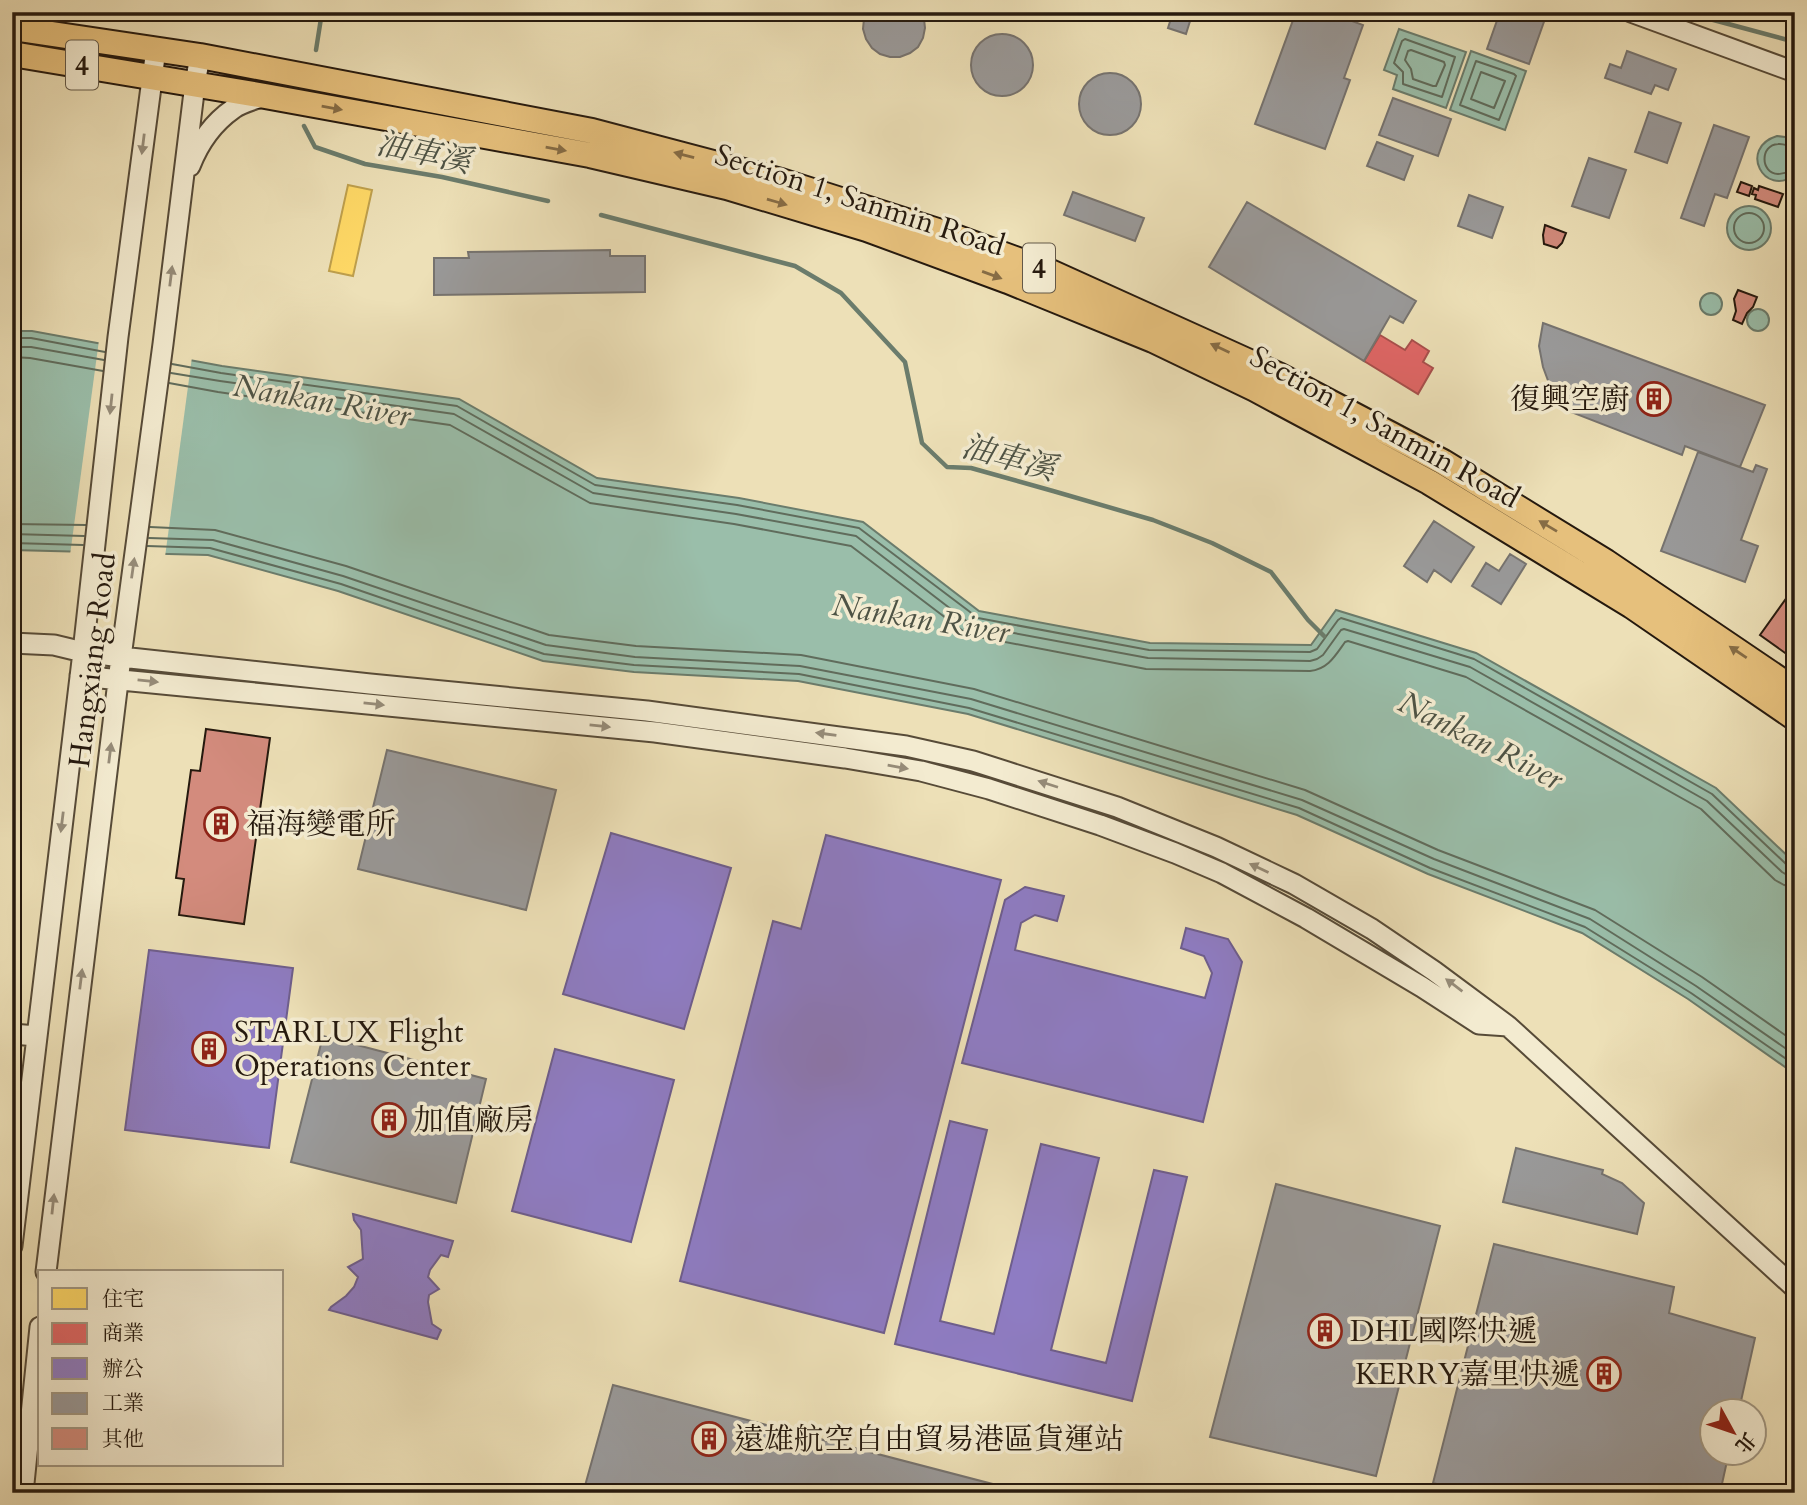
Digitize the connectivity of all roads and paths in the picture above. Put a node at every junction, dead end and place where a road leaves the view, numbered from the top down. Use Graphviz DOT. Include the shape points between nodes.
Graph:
graph roads {
  1 [pos="1631,12"];
  2 [pos="12,28"];
  3 [pos="156,49"];
  4 [pos="12,54"];
  5 [pos="200,56"];
  6 [pos="1795,72"];
  7 [pos="151,76"];
  8 [pos="195,84"];
  9 [pos="265,96"];
  10 [pos="183,186"];
  11 [pos="84,642"];
  12 [pos="12,643"];
  13 [pos="121,657"];
  14 [pos="80,676"];
  15 [pos="119,678"];
  16 [pos="1795,690"];
  17 [pos="1795,718"];
  18 [pos="1508,1026"];
  19 [pos="12,1034"];
  20 [pos="37,1036"];
  21 [pos="12,1246"];
  22 [pos="46,1270"];
  23 [pos="1795,1288"];
  24 [pos="38,1347"];
  25 [pos="23,1493"];
  1 -- 6 [label="street"];
  2 -- 3 [label="main road, Section 1, Sanmin Road / 4"];
  3 -- 5 [label="main road, Section 1, Sanmin Road / 4"];
  3 -- 7 [label="street, Hangxiang Road"];
  4 -- 7 [label="main road, Section 1, Sanmin Road / 4"];
  5 -- 8 [label="street, Hangxiang Road"];
  16 -- 5 [label="main road, Section 1, Sanmin Road / 4, one-way" via="1606,562 1443,462 1278,375 1048,271 781,181 592,131"];
  7 -- 8 [label="main road, Section 1, Sanmin Road / 4"];
  7 -- 11 [label="street, Hangxiang Road, one-way"];
  8 -- 9 [label="main road, Section 1, Sanmin Road / 4"];
  8 -- 10 [label="street, Hangxiang Road"];
  9 -- 10 [label="street" via="235,107 212,127"];
  9 -- 17 [label="main road, Section 1, Sanmin Road / 4, one-way" via="590,155 727,187 867,229 1153,340 1429,482 1632,606"];
  13 -- 10 [label="street, Hangxiang Road, one-way"];
  11 -- 12 [label="street"];
  11 -- 13 [label="street"];
  11 -- 14 [label="street, Hangxiang Road"];
  13 -- 15 [label="street, Hangxiang Road"];
  18 -- 13 [label="street, one-way" via="1382,936 1294,884 1117,807 973,761 905,746 647,711"];
  14 -- 15 [label="street"];
  14 -- 20 [label="street, Hangxiang Road, one-way"];
  15 -- 18 [label="street, one-way" via="655,732 921,771 1100,825 1222,873 1307,918 1479,1024"];
  22 -- 15 [label="street, Hangxiang Road, one-way"];
  18 -- 23 [label="street"];
  19 -- 20 [label="street"];
  20 -- 21 [label="street, Hangxiang Road"];
  24 -- 25 [label="street"];
}
